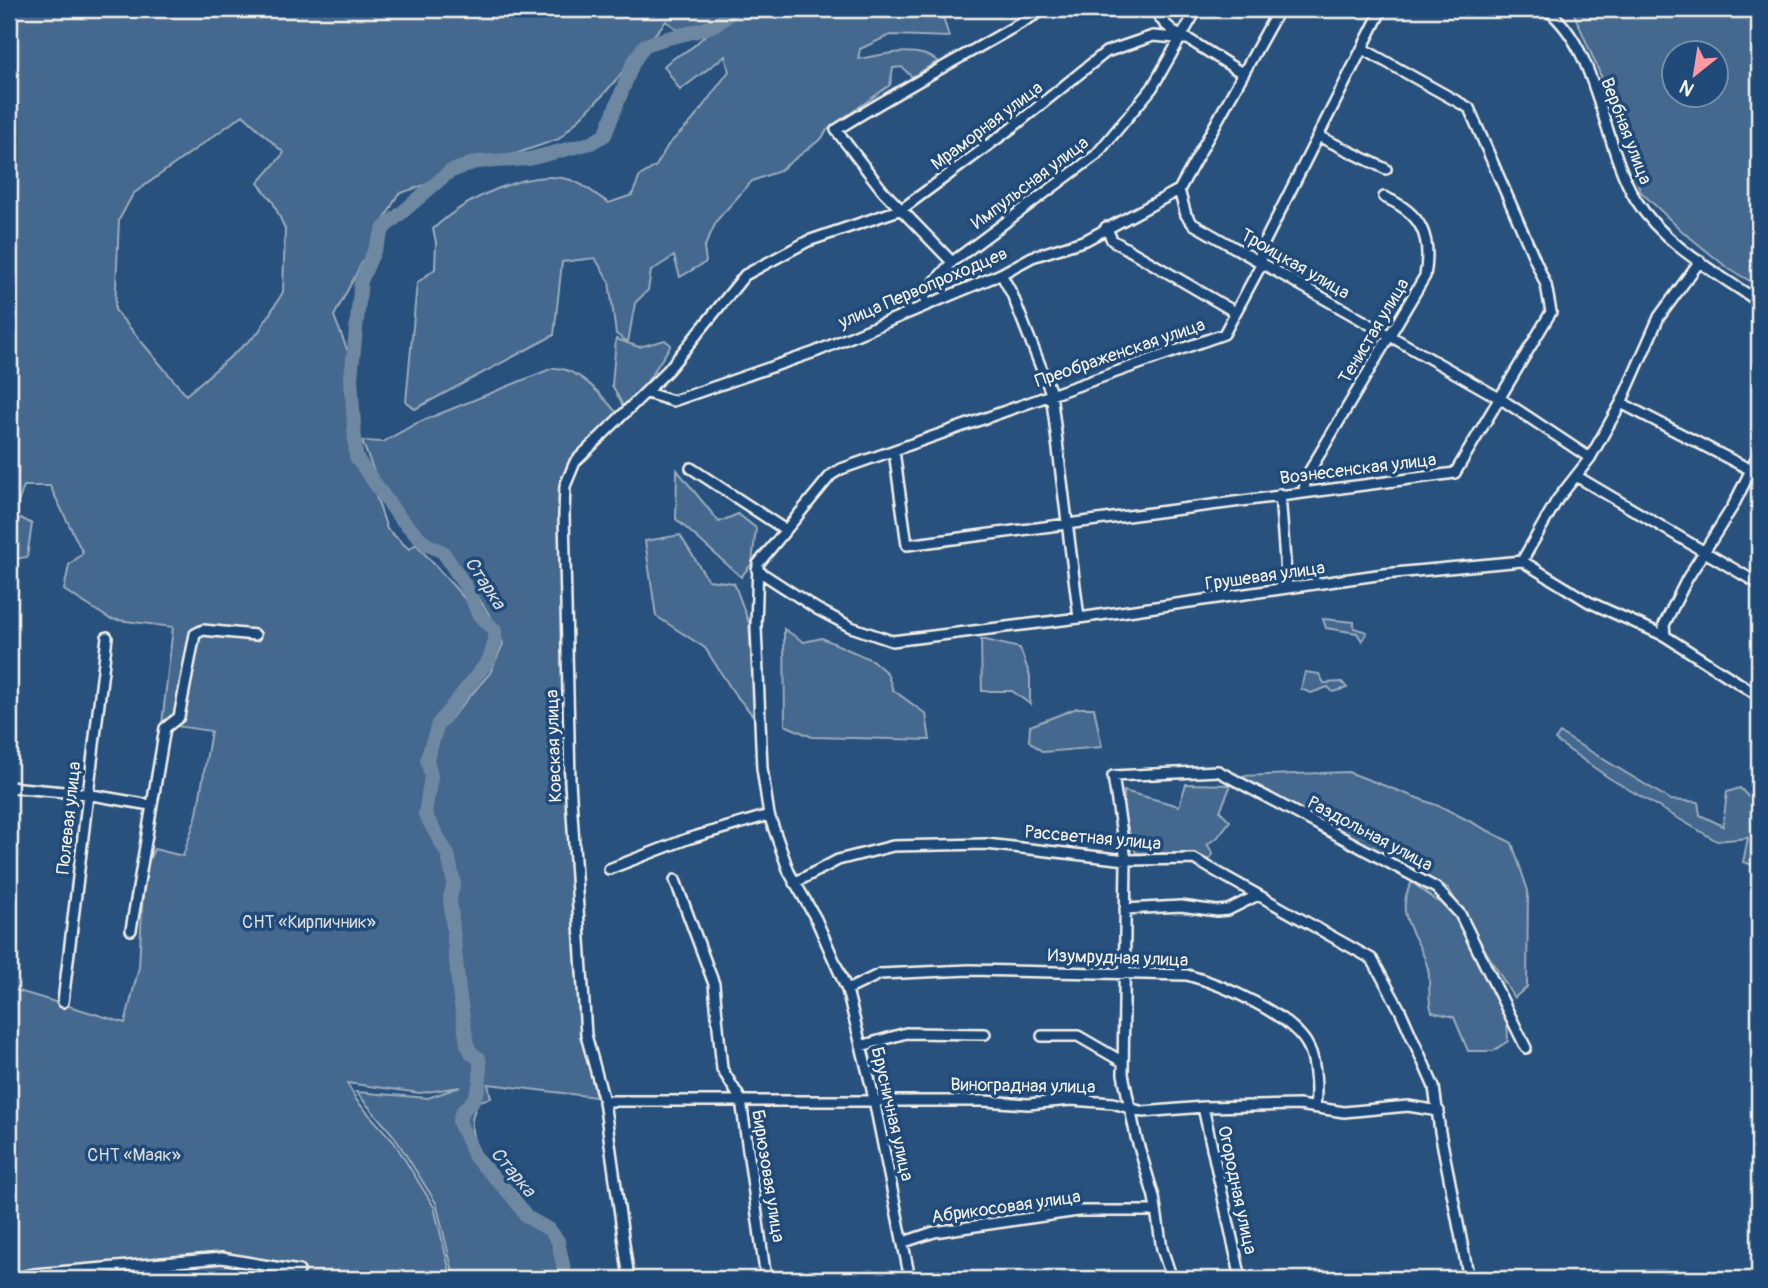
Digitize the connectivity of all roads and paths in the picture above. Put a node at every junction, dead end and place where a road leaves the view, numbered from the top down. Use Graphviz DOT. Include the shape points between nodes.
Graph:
graph roads {
  1 [pos="1045,9"];
  2 [pos="1154,9"];
  3 [pos="1197,9"];
  4 [pos="1279,9"];
  5 [pos="1382,9"];
  6 [pos="1546,9"];
  7 [pos="1180,37"];
  8 [pos="1363,49"];
  9 [pos="1242,73"];
  10 [pos="1318,136"];
  11 [pos="1386,169"];
  12 [pos="1179,190"];
  13 [pos="1384,197"];
  14 [pos="902,209"];
  15 [pos="1106,228"];
  16 [pos="1700,261"];
  17 [pos="953,262"];
  18 [pos="1262,263"];
  19 [pos="1001,274"];
  20 [pos="745,275"];
  21 [pos="1759,302"];
  22 [pos="926,305"];
  23 [pos="1235,312"];
  24 [pos="1389,335"];
  25 [pos="647,393"];
  26 [pos="1051,393"];
  27 [pos="1501,399"];
  28 [pos="1621,403"];
  29 [pos="894,451"];
  30 [pos="1759,452"];
  31 [pos="1590,458"];
  32 [pos="691,468"];
  33 [pos="1755,473"];
  34 [pos="1576,476"];
  35 [pos="1304,491"];
  36 [pos="1280,494"];
  37 [pos="1068,523"];
  38 [pos="784,529"];
  39 [pos="1706,551"];
  40 [pos="1522,561"];
  41 [pos="757,570"];
  42 [pos="1759,584"];
  43 [pos="1287,589"];
  44 [pos="1079,618"];
  45 [pos="255,635"];
  46 [pos="1665,636"];
  47 [pos="107,637"];
  48 [pos="1759,696"];
  49 [pos="9,787"];
  50 [pos="86,794"];
  51 [pos="150,805"];
  52 [pos="769,815"];
  53 [pos="1126,860"];
  54 [pos="608,869"];
  55 [pos="675,880"];
  56 [pos="794,883"];
  57 [pos="1258,895"];
  58 [pos="1125,909"];
  59 [pos="131,930"];
  60 [pos="1125,972"];
  61 [pos="847,990"];
  62 [pos="63,1002"];
  63 [pos="985,1034"];
  64 [pos="1042,1036"];
  65 [pos="861,1046"];
  66 [pos="1525,1048"];
  67 [pos="1123,1062"];
  68 [pos="741,1100"];
  69 [pos="604,1101"];
  70 [pos="874,1101"];
  71 [pos="1203,1107"];
  72 [pos="1315,1107"];
  73 [pos="1131,1109"];
  74 [pos="1439,1111"];
  75 [pos="1156,1211"];
  76 [pos="904,1242"];
  77 [pos="299,1271"];
  78 [pos="9,1279"];
  79 [pos="629,1279"];
  80 [pos="766,1279"];
  81 [pos="910,1279"];
  82 [pos="1172,1279"];
  83 [pos="1241,1279"];
  84 [pos="1469,1279"];
  1 -- 14 [label="street" via="836,130"];
  2 -- 7 [label="street"];
  3 -- 7 [label="street, Импульсная улица"];
  4 -- 9 [label="street"];
  5 -- 8 [label="street, Преображенская улица"];
  6 -- 16 [label="street, Вербная улица" via="1561,23 1582,59 1636,200 1663,232"];
  7 -- 9 [label="street"];
  7 -- 14 [label="street, Мраморная улица" via="1153,36 1099,56"];
  7 -- 17 [label="street, Импульсная улица" via="1152,88 1096,155"];
  8 -- 10 [label="street, Преображенская улица"];
  8 -- 27 [label="street, Вознесенская улица" via="1469,108 1546,285 1551,312"];
  9 -- 12 [label="street"];
  10 -- 11 [label="street"];
  10 -- 18 [label="street, Преображенская улица" via="1259,251"];
  12 -- 15 [label="street, улица Первопроходцев"];
  12 -- 18 [label="street, Троицкая улица" via="1186,215 1194,224"];
  13 -- 24 [label="street, Тенистая улица" via="1404,206 1424,229 1428,256 1425,276"];
  14 -- 17 [label="street"];
  14 -- 20 [label="street, Мраморная улица" via="808,241"];
  15 -- 19 [label="street, улица Первопроходцев"];
  15 -- 23 [label="street" via="1112,240"];
  16 -- 21 [label="street, Вербная улица"];
  16 -- 28 [label="street" via="1659,317"];
  17 -- 22 [label="street, Импульсная улица" via="924,294"];
  18 -- 23 [label="street, Преображенская улица"];
  18 -- 24 [label="street, Троицкая улица"];
  19 -- 22 [label="street, улица Первопроходцев"];
  19 -- 26 [label="street"];
  20 -- 25 [label="street, Ковская улица"];
  22 -- 25 [label="street, улица Первопроходцев" via="815,352 673,401"];
  23 -- 26 [label="street, Преображенская улица" via="1224,334"];
  24 -- 27 [label="street, Троицкая улица"];
  24 -- 35 [label="street, Тенистая улица" via="1306,477"];
  25 -- 69 [label="street, Ковская улица" via="575,462 565,486 570,781 586,1035"];
  26 -- 29 [label="street, Преображенская улица"];
  26 -- 37 [label="street"];
  27 -- 31 [label="street, Троицкая улица"];
  27 -- 35 [label="street, Вознесенская улица" via="1455,473"];
  28 -- 31 [label="street"];
  28 -- 33 [label="street"];
  29 -- 37 [label="street, Вознесенская улица" via="907,545"];
  29 -- 38 [label="street, Преображенская улица" via="831,475"];
  30 -- 33 [label="street"];
  31 -- 34 [label="street"];
  32 -- 38 [label="street"];
  33 -- 39 [label="street"];
  34 -- 39 [label="street"];
  34 -- 40 [label="street"];
  35 -- 36 [label="street, Вознесенская улица"];
  36 -- 37 [label="street, Вознесенская улица"];
  36 -- 43 [label="street"];
  37 -- 44 [label="street"];
  38 -- 41 [label="street, Преображенская улица" via="764,552"];
  39 -- 42 [label="street"];
  39 -- 46 [label="street" via="1666,620"];
  40 -- 43 [label="street, Грушевая улица"];
  40 -- 46 [label="street" via="1589,602"];
  41 -- 44 [label="street, Грушевая улица" via="817,610 892,641"];
  41 -- 52 [label="street, Брусничная улица" via="762,768"];
  43 -- 44 [label="street, Грушевая улица"];
  45 -- 51 [label="street" via="197,632 179,718 165,728"];
  46 -- 48 [label="street"];
  47 -- 50 [label="street, Полевая улица"];
  49 -- 50 [label="street"];
  50 -- 51 [label="street"];
  50 -- 62 [label="street, Полевая улица"];
  51 -- 59 [label="street"];
  52 -- 54 [label="street"];
  52 -- 56 [label="street, Брусничная улица"];
  53 -- 56 [label="street, Рассветная улица" via="986,844 893,846 838,860"];
  53 -- 57 [label="street, Рассветная улица" via="1194,859"];
  53 -- 58 [label="street"];
  53 -- 66 [label="street, Раздольная улица" via="1113,776 1218,771 1436,888 1460,914"];
  55 -- 68 [label="street, Бирюзовая улица" via="714,984 722,1069"];
  56 -- 61 [label="street, Брусничная улица"];
  57 -- 58 [label="street" via="1228,910 1181,906"];
  57 -- 74 [label="street, Рассветная улица" via="1372,959 1430,1075"];
  58 -- 60 [label="street"];
  60 -- 61 [label="street, Изумрудная улица" via="880,974"];
  60 -- 67 [label="street"];
  60 -- 72 [label="street, Изумрудная улица" via="1186,975 1214,982 1286,1022 1311,1051"];
  61 -- 65 [label="street, Брусничная улица"];
  63 -- 65 [label="street" via="906,1033"];
  64 -- 67 [label="street" via="1078,1036"];
  65 -- 70 [label="street, Брусничная улица"];
  67 -- 73 [label="street"];
  68 -- 69 [label="street, Виноградная улица"];
  68 -- 70 [label="street, Виноградная улица"];
  68 -- 80 [label="street, Бирюзовая улица"];
  69 -- 79 [label="street, Ковская улица"];
  70 -- 73 [label="street, Виноградная улица" via="1028,1104 1071,1100"];
  70 -- 76 [label="street, Брусничная улица"];
  71 -- 72 [label="street, Виноградная улица"];
  71 -- 73 [label="street, Виноградная улица"];
  71 -- 83 [label="street, Огородная улица"];
  72 -- 74 [label="street, Виноградная улица" via="1344,1112 1408,1106"];
  73 -- 75 [label="street"];
  74 -- 84 [label="street, Рассветная улица"];
  75 -- 76 [label="street, Абрикосовая улица" via="1077,1211 934,1232"];
  75 -- 82 [label="street"];
  76 -- 81 [label="street, Брусничная улица"];
  77 -- 78 [label="street" via="222,1258"];
}
